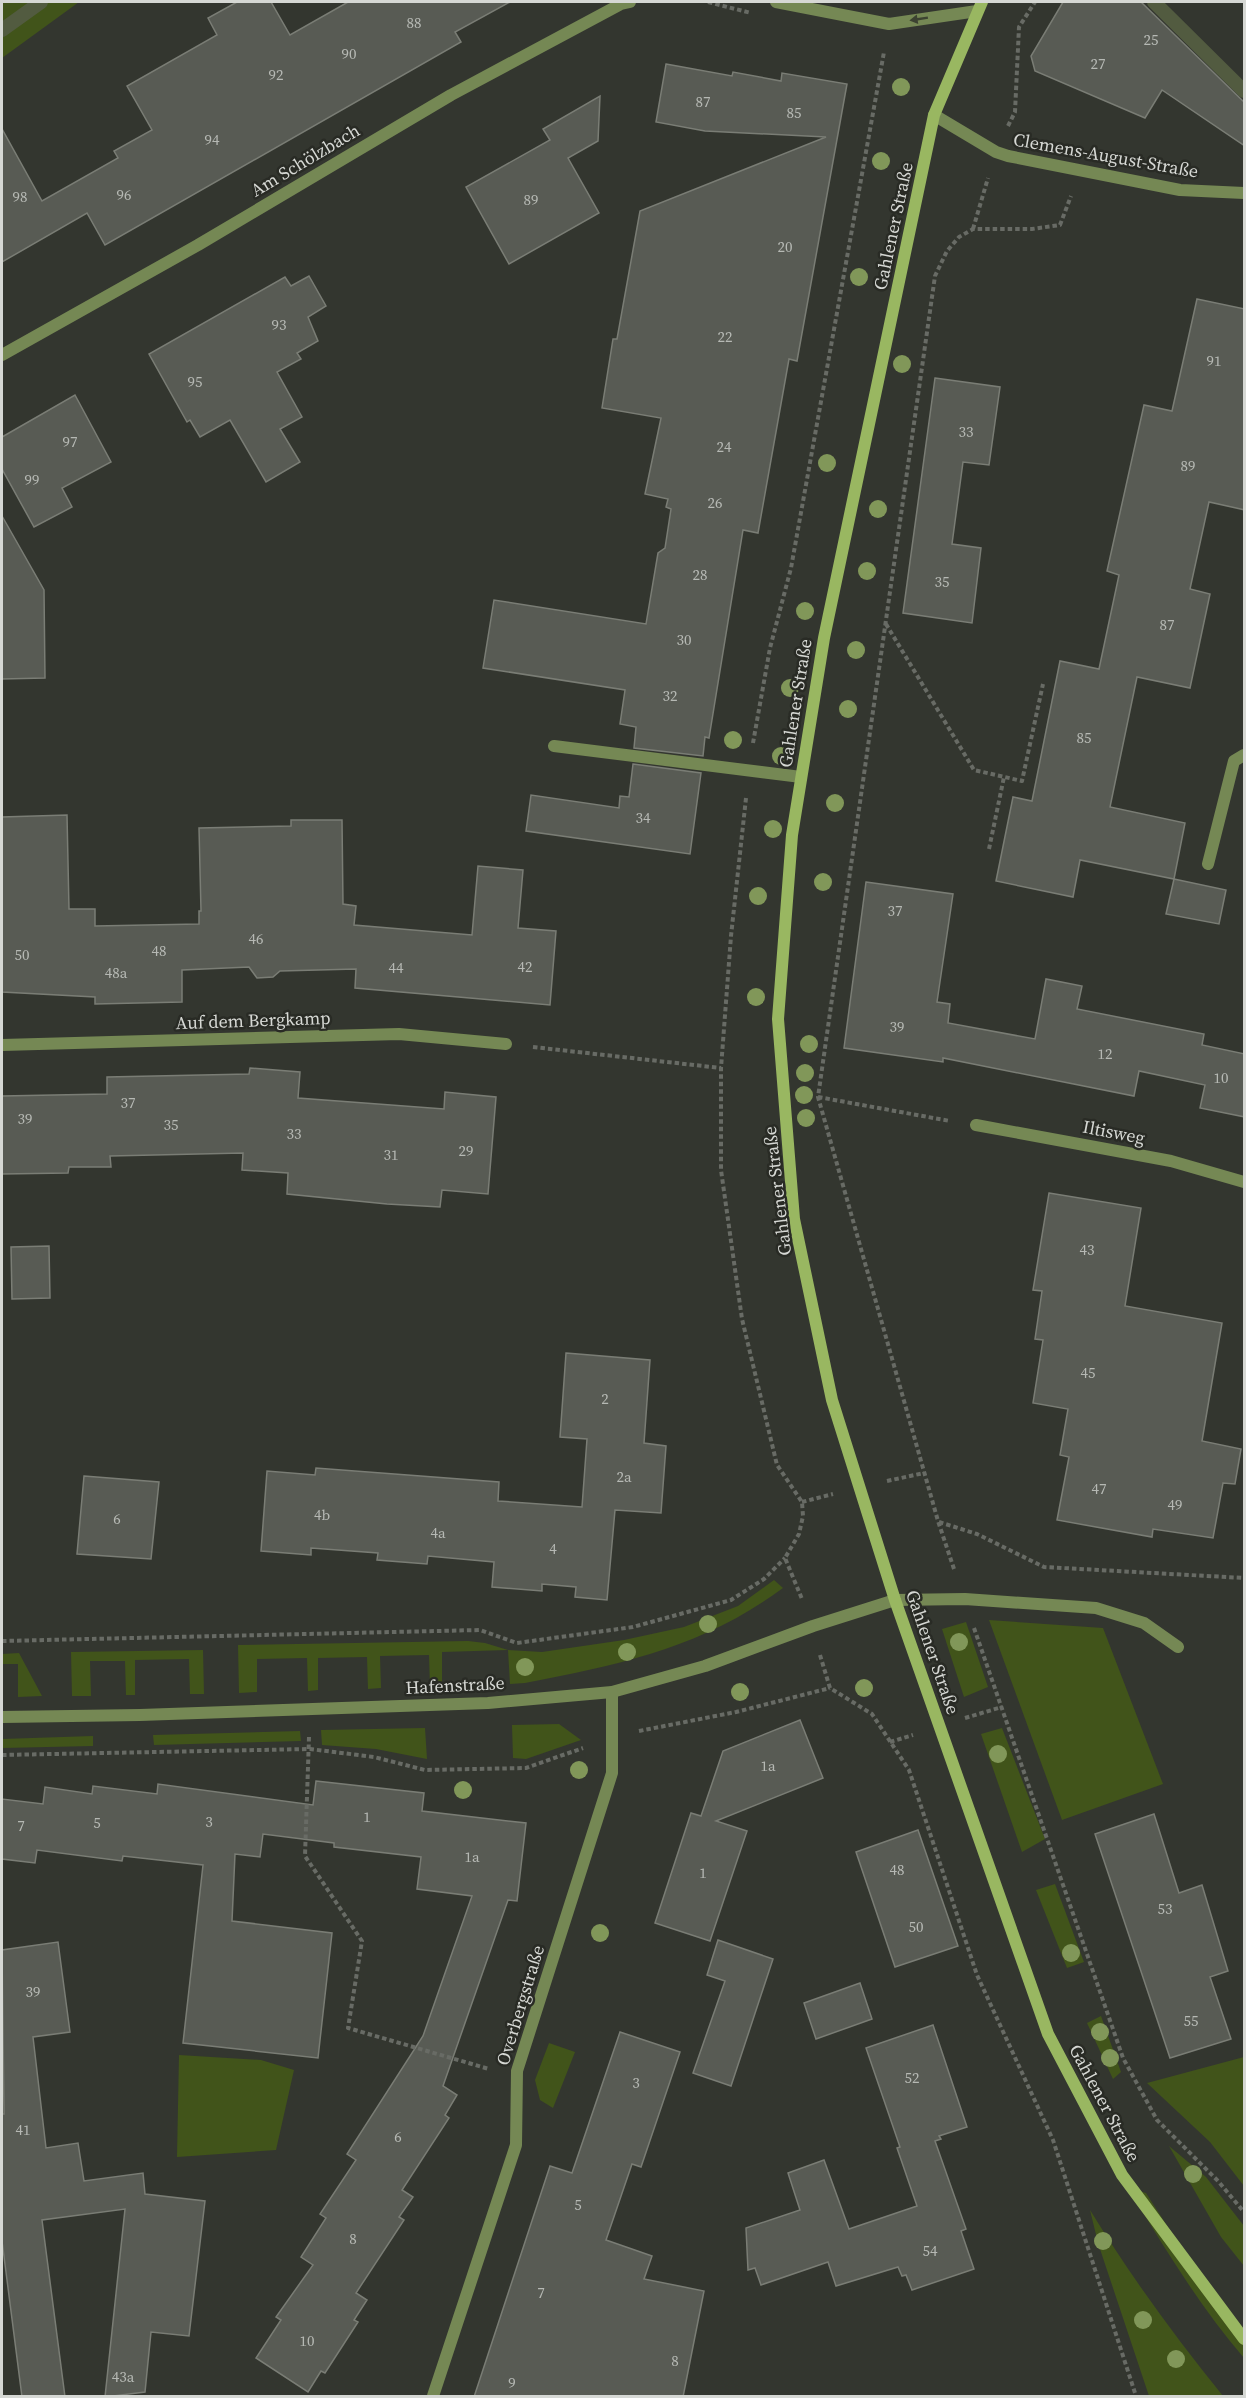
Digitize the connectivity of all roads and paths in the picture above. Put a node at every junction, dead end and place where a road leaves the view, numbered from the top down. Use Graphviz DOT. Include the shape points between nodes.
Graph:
graph roads {
  1 [pos="630,2"];
  2 [pos="776,2"];
  3 [pos="1035,2"];
  4 [pos="979,6"];
  5 [pos="889,24"];
  6 [pos="934,116"];
  7 [pos="996,152"];
  8 [pos="1086,172"];
  9 [pos="1245,193"];
  10 [pos="973,229"];
  11 [pos="2,355"];
  12 [pos="886,623"];
  13 [pos="1043,684"];
  14 [pos="554,746"];
  15 [pos="1245,755"];
  16 [pos="750,771"];
  17 [pos="801,777"];
  18 [pos="1004,777"];
  19 [pos="989,849"];
  20 [pos="1208,864"];
  21 [pos="506,1044"];
  22 [pos="2,1045"];
  23 [pos="721,1068"];
  24 [pos="818,1097"];
  25 [pos="976,1125"];
  26 [pos="1245,1182"];
  27 [pos="938,1521"];
  28 [pos="785,1558"];
  29 [pos="1245,1578"];
  30 [pos="964,1599"];
  31 [pos="895,1600"];
  32 [pos="813,1626"];
  33 [pos="2,1641"];
  34 [pos="1178,1647"];
  35 [pos="830,1688"];
  36 [pos="612,1692"];
  37 [pos="312,1709"];
  38 [pos="2,1717"];
  39 [pos="614,1737"];
  40 [pos="307,1749"];
  41 [pos="2,1755"];
  42 [pos="517,2071"];
  43 [pos="1245,2212"];
  44 [pos="1245,2339"];
  45 [pos="433,2397"];
  46 [pos="1136,2397"];
  1 -- 11 [label="street, Am Schölzbach" via="451,95 198,245"];
  2 -- 5 [label="street"];
  3 -- 7 [label="path" via="1019,27 1015,112"];
  4 -- 5 [label="street, one-way"];
  4 -- 6 [label="main road, Gahlener Straße"];
  5 -- 16 [label="path" via="790,568 756,716"];
  6 -- 7 [label="street, Clemens-August-Straße"];
  6 -- 17 [label="main road, Gahlener Straße" via="824,638"];
  7 -- 8 [label="street, Clemens-August-Straße"];
  7 -- 10 [label="path"];
  8 -- 9 [label="street, Clemens-August-Straße" via="1180,190"];
  8 -- 10 [label="path" via="1067,202 1060,225"];
  10 -- 12 [label="path" via="947,251 935,276"];
  12 -- 18 [label="path" via="974,770"];
  12 -- 24 [label="path"];
  13 -- 18 [label="path" via="1022,781"];
  14 -- 16 [label="street"];
  15 -- 20 [label="street" via="1234,761"];
  16 -- 17 [label="street"];
  16 -- 23 [label="path"];
  17 -- 31 [label="main road, Gahlener Straße" via="792,835 778,1019 794,1219 832,1400"];
  18 -- 19 [label="path"];
  21 -- 22 [label="street, Auf dem Bergkamp" via="399,1035"];
  21 -- 23 [label="path"];
  23 -- 28 [label="path" via="721,1170 742,1319 777,1465 802,1502 799,1533"];
  24 -- 25 [label="path"];
  24 -- 27 [label="path"];
  25 -- 26 [label="street, Iltisweg" via="1171,1161"];
  27 -- 29 [label="path" via="977,1534 1044,1568"];
  27 -- 30 [label="path"];
  28 -- 32 [label="path"];
  28 -- 33 [label="path" via="764,1579 731,1600 633,1628 564,1639 517,1643 480,1630"];
  30 -- 31 [label="street, Hafenstraße"];
  30 -- 34 [label="street, Hafenstraße" via="1096,1608 1144,1623"];
  30 -- 43 [label="path" via="1123,2058 1156,2120"];
  31 -- 32 [label="street, Hafenstraße"];
  31 -- 44 [label="main road, Gahlener Straße" via="1048,2034 1122,2175"];
  32 -- 35 [label="path"];
  32 -- 36 [label="street, Hafenstraße" via="705,1666"];
  35 -- 39 [label="path"];
  35 -- 46 [label="path" via="872,1714 909,1770 977,1975 1053,2140"];
  36 -- 37 [label="street, Hafenstraße" via="488,1703"];
  36 -- 39 [label="street, Overbergstraße"];
  37 -- 38 [label="street, Hafenstraße"];
  37 -- 40 [label="path"];
  39 -- 40 [label="path" via="526,1768 425,1770 374,1757"];
  39 -- 42 [label="street, Overbergstraße" via="612,1773"];
  40 -- 41 [label="path"];
  40 -- 42 [label="path" via="305,1856 362,1941 348,2028 495,2071"];
  42 -- 45 [label="street, Overbergstraße" via="516,2145"];
}
